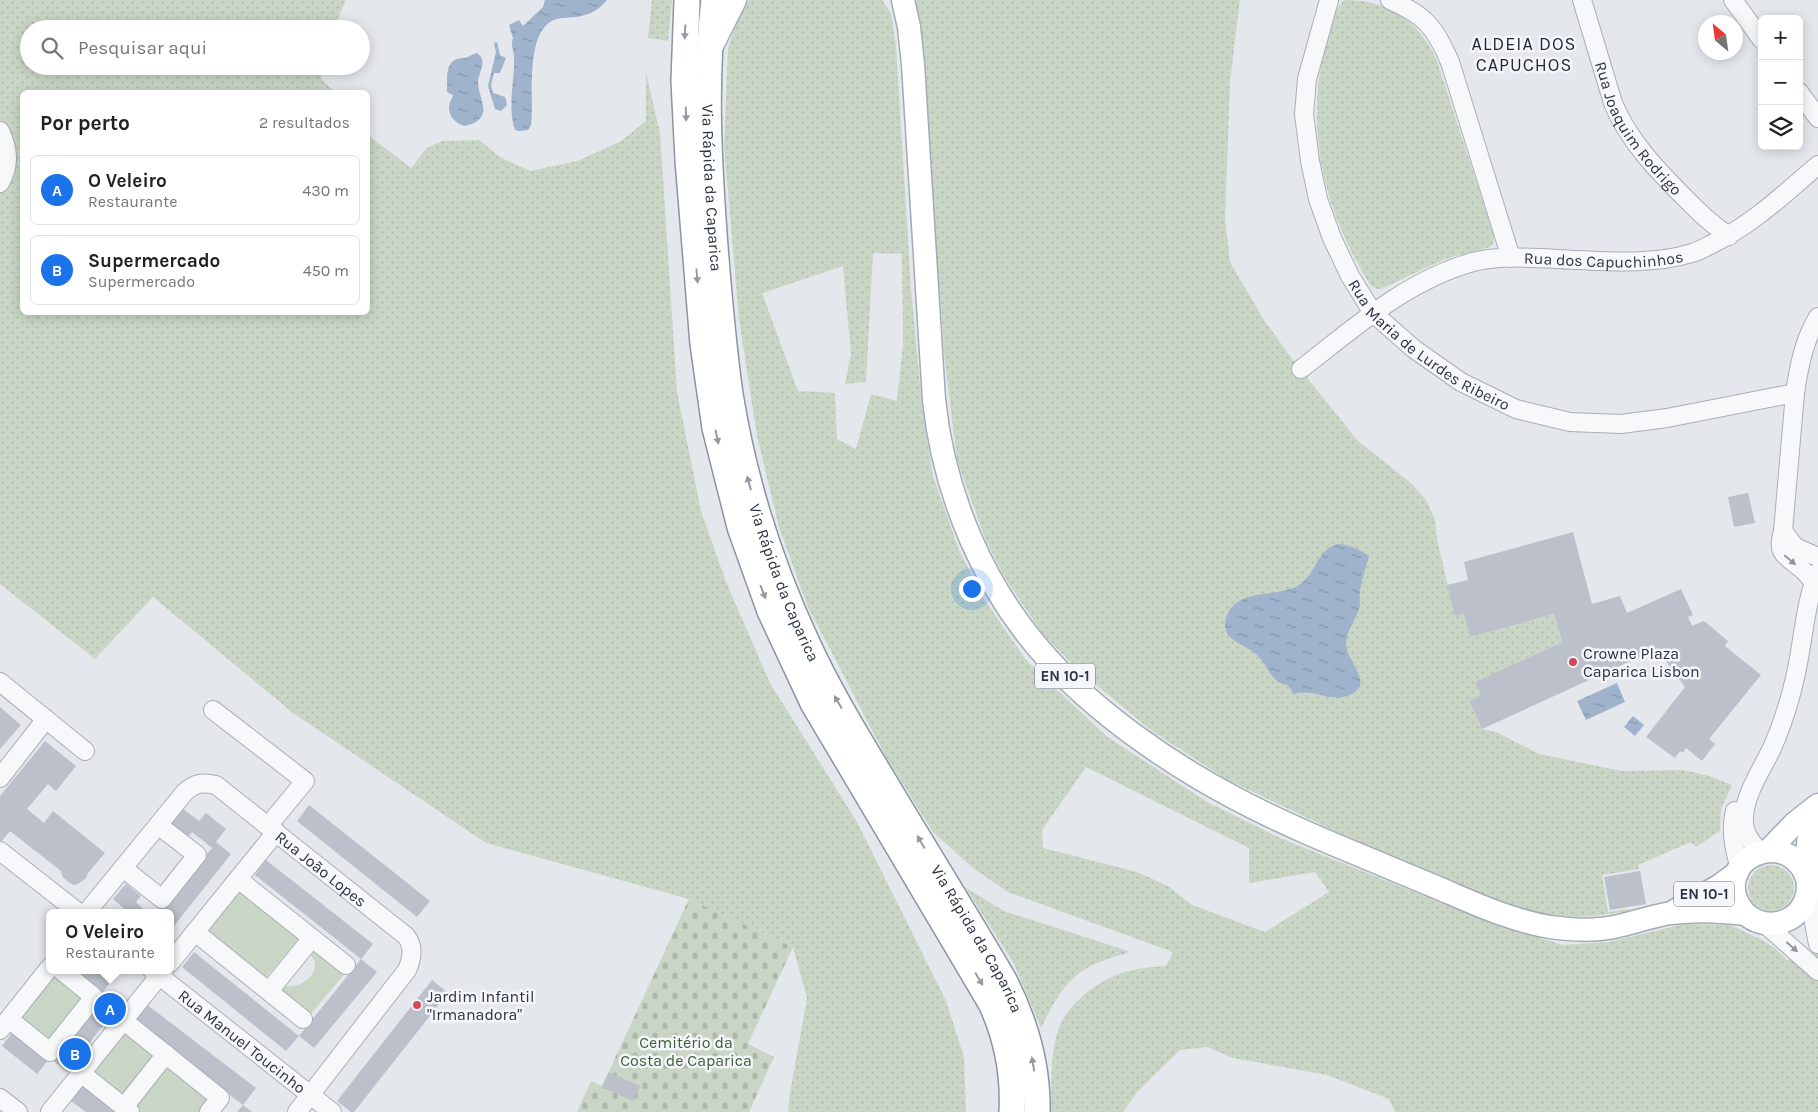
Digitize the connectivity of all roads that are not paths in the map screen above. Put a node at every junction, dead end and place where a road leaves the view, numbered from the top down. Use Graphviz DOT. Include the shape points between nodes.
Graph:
graph roads {
  1 [pos="688,0"];
  2 [pos="714,0"];
  3 [pos="735,0"];
  4 [pos="896,0"];
  5 [pos="903,0"];
  6 [pos="1329,0"];
  7 [pos="1390,0"];
  8 [pos="1582,0"];
  9 [pos="1733,0"];
  10 [pos="1758,34"];
  11 [pos="911,42"];
  12 [pos="710,51"];
  13 [pos="1803,97"];
  14 [pos="1818,118"];
  15 [pos="0,131"];
  16 [pos="1818,165"];
  17 [pos="0,183"];
  18 [pos="1729,236"];
  19 [pos="1511,258"];
  20 [pos="1373,313"];
  21 [pos="1818,316"];
  22 [pos="1301,369"];
  23 [pos="1794,393"];
  24 [pos="1783,531"];
  25 [pos="1818,557"];
  26 [pos="1816,577"];
  27 [pos="0,682"];
  28 [pos="213,710"];
  29 [pos="46,719"];
  30 [pos="85,750"];
  31 [pos="0,778"];
  32 [pos="1752,789"];
  33 [pos="1818,805"];
  34 [pos="1818,809"];
  35 [pos="158,825"];
  36 [pos="272,829"];
  37 [pos="0,850"];
  38 [pos="1764,852"];
  39 [pos="123,868"];
  40 [pos="1739,870"];
  41 [pos="238,879"];
  42 [pos="1808,886"];
  43 [pos="74,909"];
  44 [pos="89,909"];
  45 [pos="1668,914"];
  46 [pos="1755,919"];
  47 [pos="195,932"];
  48 [pos="312,938"];
  49 [pos="1818,944"];
  50 [pos="174,956"];
  51 [pos="346,965"];
  52 [pos="46,972"];
  53 [pos="1818,972"];
  54 [pos="66,974"];
  55 [pos="159,974"];
  56 [pos="167,974"];
  57 [pos="269,991"];
  58 [pos="304,1019"];
  59 [pos="124,1020"];
  60 [pos="4,1024"];
  61 [pos="166,1054"];
  62 [pos="82,1073"];
  63 [pos="311,1095"];
  64 [pos="0,1098"];
  65 [pos="127,1109"];
  66 [pos="18,1112"];
  67 [pos="50,1112"];
  68 [pos="209,1112"];
  69 [pos="297,1112"];
  70 [pos="332,1112"];
  71 [pos="1012,1112"];
  72 [pos="1037,1112"];
  1 -- 71 [label="highway, Via Rápida da Caparica, one-way" via="684,81 703,344 715,428 735,511 764,595 806,690 991,1003 1001,1026 1010,1064"];
  2 -- 12 [label="highway, Via Rápida da Caparica"];
  3 -- 12 [label="main road"];
  4 -- 11 [label="main road, EN 10-1"];
  5 -- 11 [label="main road, EN 10-1"];
  6 -- 20 [label="street, Rua Maria de Lurdes Ribeiro" via="1307,79 1304,114 1310,161 1318,199 1332,238"];
  7 -- 19 [label="street" via="1411,9 1428,23 1441,41"];
  8 -- 18 [label="street, Rua Joaquim Rodrigo" via="1619,119 1657,170 1714,226"];
  9 -- 10 [label="street"];
  11 -- 45 [label="main road, EN 10-1" via="932,384 940,441 955,498 977,552 1002,599 1048,659 1118,722 1228,795 1333,844 1476,904 1527,922 1573,929 1613,927"];
  72 -- 12 [label="highway, Via Rápida da Caparica, one-way" via="1030,1046 1013,998 824,679 787,597 756,506 734,413 723,333 708,143"];
  13 -- 14 [label="street"];
  15 -- 17 [label="street" via="6,143 8,167"];
  16 -- 18 [label="street, Rua dos Capuchinhos" via="1755,220"];
  18 -- 19 [label="street, Rua dos Capuchinhos" via="1694,253 1668,259"];
  19 -- 20 [label="street, Rua dos Capuchinhos" via="1475,261 1447,271 1410,289"];
  20 -- 22 [label="street, Rua dos Capuchinhos"];
  20 -- 23 [label="street, Rua Maria de Lurdes Ribeiro" via="1414,349 1460,382 1516,409 1570,422 1620,424 1667,418"];
  21 -- 23 [label="street" via="1802,355"];
  23 -- 24 [label="street"];
  24 -- 25 [label="street" via="1795,547"];
  24 -- 26 [label="street, one-way" via="1780,547 1784,555"];
  26 -- 32 [label="street" via="1782,722"];
  27 -- 29 [label="street"];
  28 -- 36 [label="street" via="305,781"];
  29 -- 30 [label="street"];
  29 -- 31 [label="street"];
  32 -- 38 [label="street" via="1744,811 1744,825 1747,837"];
  32 -- 40 [label="street" via="1733,817"];
  33 -- 38 [label="main road, EN 10-1"];
  34 -- 42 [label="main road, EN 10-1" via="1808,845"];
  35 -- 36 [label="street, Rua João Lopes" via="192,785 203,783 216,785"];
  35 -- 39 [label="street, Rua João Lopes"];
  35 -- 39 [label="street" via="197,855 162,899"];
  36 -- 41 [label="street"];
  36 -- 63 [label="street, Rua João Lopes" via="406,936 412,947 407,970"];
  37 -- 43 [label="street"];
  38 -- 40 [label="main road, EN 10-1" via="1752,856"];
  38 -- 42 [label="main road" via="1782,852 1794,859 1803,869"];
  39 -- 44 [label="street, Rua João Lopes"];
  40 -- 45 [label="main road, EN 10-1" via="1719,886"];
  40 -- 46 [label="main road, EN 10-1" via="1735,894 1740,908"];
  41 -- 47 [label="street"];
  41 -- 48 [label="street"];
  42 -- 46 [label="main road, EN 10-1" via="1804,904 1794,916 1780,923"];
  42 -- 49 [label="street"];
  45 -- 46 [label="main road, EN 10-1" via="1701,910"];
  46 -- 53 [label="street, one-way"];
  47 -- 50 [label="street"];
  47 -- 57 [label="street"];
  48 -- 51 [label="street"];
  48 -- 57 [label="street"];
  52 -- 60 [label="street"];
  54 -- 60 [label="street" via="94,997 50,1052"];
  55 -- 59 [label="street"];
  56 -- 63 [label="street, Rua Manuel Toucinho"];
  57 -- 58 [label="street"];
  59 -- 61 [label="street"];
  59 -- 62 [label="street"];
  61 -- 65 [label="street"];
  61 -- 68 [label="street" via="220,1098"];
  62 -- 65 [label="street"];
  62 -- 67 [label="street"];
  63 -- 69 [label="street, Rua João Lopes"];
  63 -- 70 [label="street, Rua Manuel Toucinho"];
  64 -- 66 [label="street"];
}
